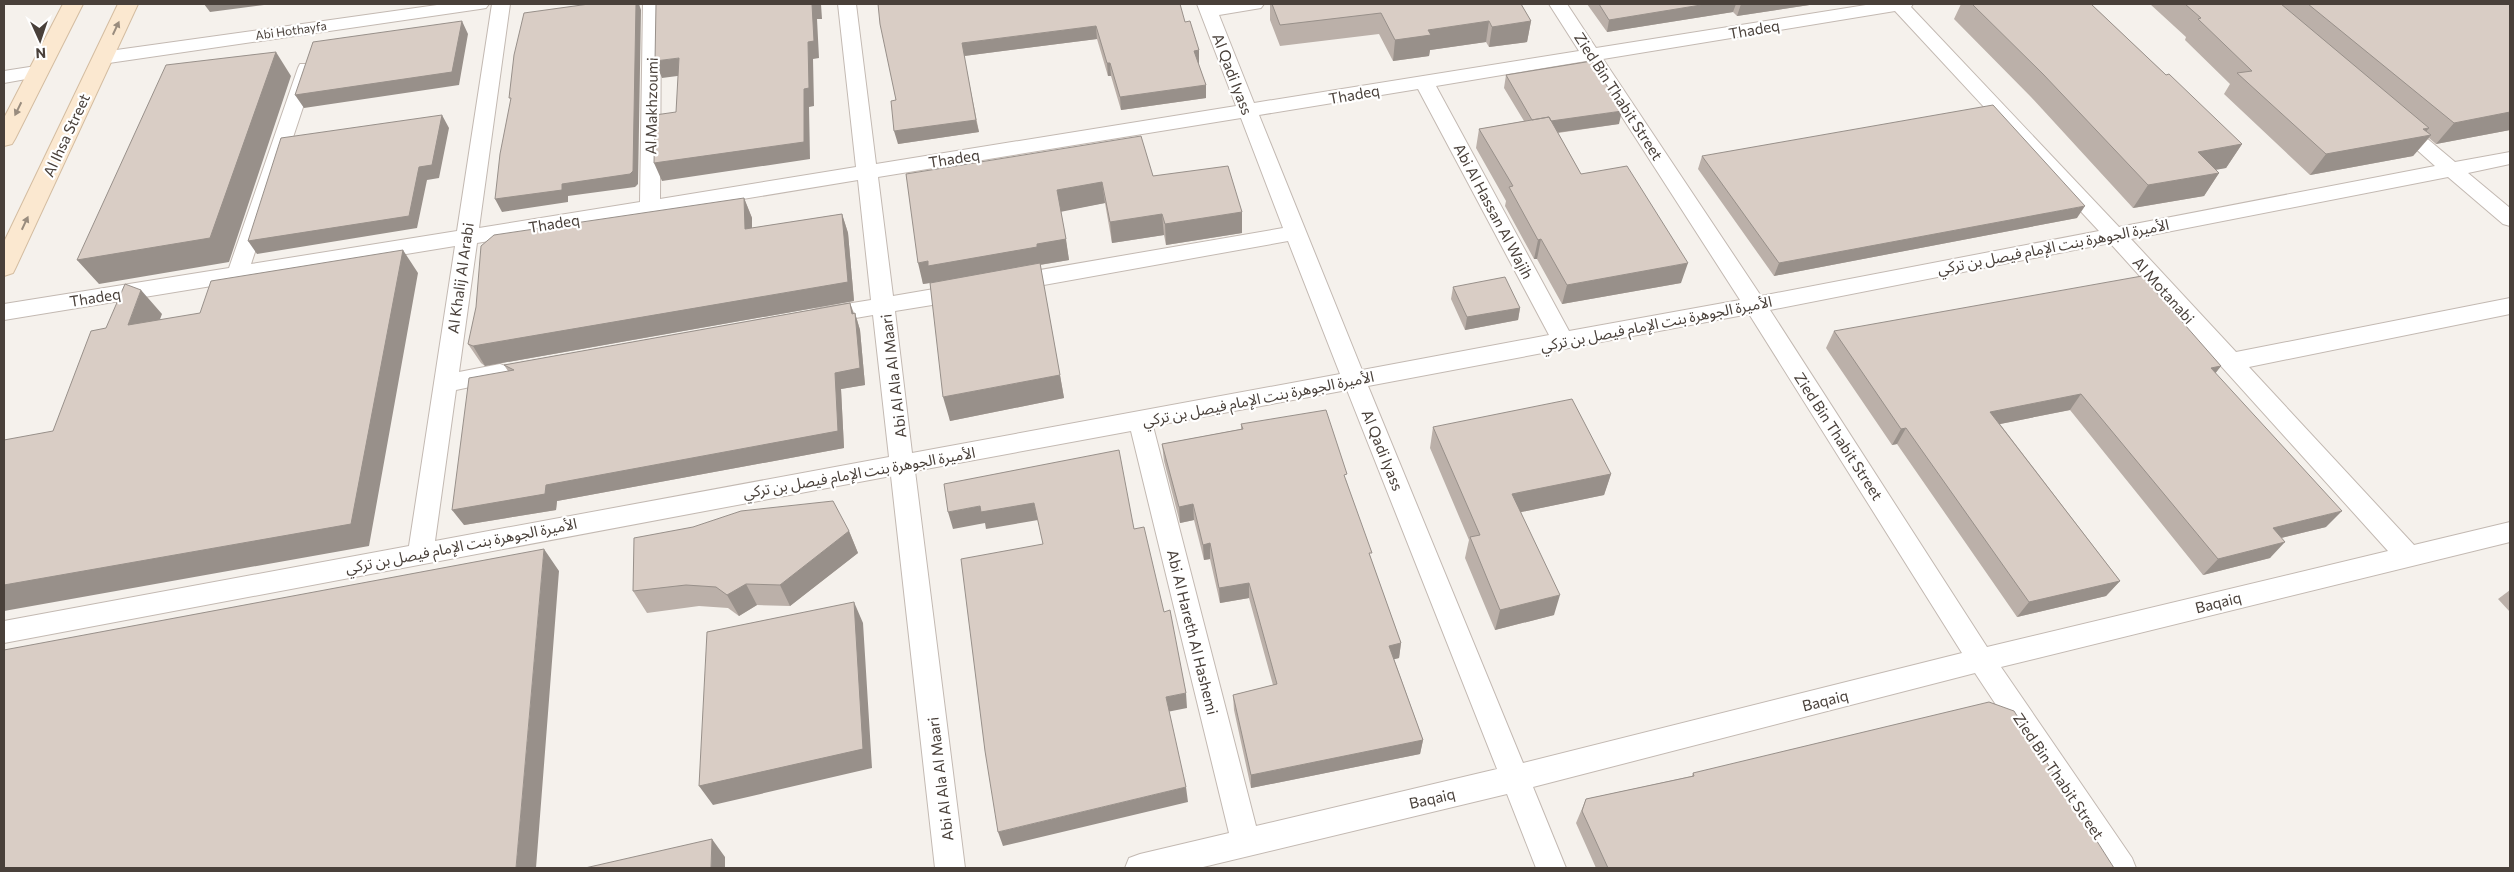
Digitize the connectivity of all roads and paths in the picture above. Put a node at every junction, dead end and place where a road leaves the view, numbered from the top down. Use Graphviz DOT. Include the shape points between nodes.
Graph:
graph roads {
  1 [pos="73,4"];
  2 [pos="128,4"];
  3 [pos="480,4"];
  4 [pos="501,4"];
  5 [pos="652,4"];
  6 [pos="847,4"];
  7 [pos="1255,4"];
  8 [pos="1558,4"];
  9 [pos="1901,4"];
  10 [pos="1207,7"];
  11 [pos="315,41"];
  12 [pos="1593,56"];
  13 [pos="102,58"];
  14 [pos="36,72"];
  15 [pos="4,77"];
  16 [pos="1424,82"];
  17 [pos="1247,111"];
  18 [pos="2384,112"];
  19 [pos="4,139"];
  20 [pos="2510,158"];
  21 [pos="2452,170"];
  22 [pos="865,172"];
  23 [pos="650,207"];
  24 [pos="2510,219"];
  25 [pos="1296,233"];
  26 [pos="2114,234"];
  27 [pos="466,238"];
  28 [pos="4,267"];
  29 [pos="238,273"];
  30 [pos="884,305"];
  31 [pos="1755,305"];
  32 [pos="2510,306"];
  33 [pos="4,312"];
  34 [pos="796,321"];
  35 [pos="1563,341"];
  36 [pos="2230,362"];
  37 [pos="523,369"];
  38 [pos="1354,380"];
  39 [pos="445,383"];
  40 [pos="1140,420"];
  41 [pos="903,464"];
  42 [pos="2510,532"];
  43 [pos="421,552"];
  44 [pos="2408,555"];
  45 [pos="4,632"];
  46 [pos="1981,660"];
  47 [pos="1517,778"];
  48 [pos="1246,843"];
  49 [pos="950,868"];
  50 [pos="1140,868"];
  51 [pos="1552,868"];
  52 [pos="2121,868"];
  1 -- 14 [label="main road"];
  13 -- 2 [label="main road, Al Ihsa Street, one-way"];
  3 -- 11 [label="street, Abi Hothayfa"];
  4 -- 27 [label="street, Al Khalij Al Arabi"];
  5 -- 23 [label="street, Al Makhzoumi"];
  6 -- 22 [label="street, Abi Al Ala Al Maari"];
  7 -- 10 [label="street"];
  8 -- 12 [label="street, Zied Bin Thabit Street"];
  9 -- 12 [label="street, Thadeq"];
  9 -- 26 [label="street, Al Motanabi"];
  10 -- 17 [label="street, Al Qadi Iyass"];
  11 -- 13 [label="street, Abi Hothayfa"];
  11 -- 29 [label="street"];
  12 -- 16 [label="street, Thadeq"];
  12 -- 31 [label="street, Zied Bin Thabit Street"];
  28 -- 13 [label="main road, Al Ihsa Street, one-way"];
  14 -- 15 [label="street"];
  14 -- 19 [label="main road, one-way"];
  16 -- 17 [label="street, Thadeq"];
  16 -- 35 [label="street, Abi Al Hassan Al Wajih"];
  17 -- 22 [label="street, Thadeq"];
  17 -- 25 [label="street, Al Qadi Iyass"];
  18 -- 21 [label="street"];
  20 -- 21 [label="street, الأميرة الجوهرة بنت الإمام فيصل بن تركي"];
  21 -- 24 [label="street"];
  21 -- 26 [label="street, الأميرة الجوهرة بنت الإمام فيصل بن تركي"];
  22 -- 23 [label="street, Thadeq"];
  22 -- 30 [label="street, Abi Al Ala Al Maari"];
  23 -- 27 [label="street, Thadeq"];
  25 -- 30 [label="street"];
  25 -- 38 [label="street, Al Qadi Iyass"];
  26 -- 31 [label="street, الأميرة الجوهرة بنت الإمام فيصل بن تركي"];
  26 -- 36 [label="street, Al Motanabi"];
  27 -- 29 [label="street, Thadeq"];
  27 -- 39 [label="street, Al Khalij Al Arabi"];
  29 -- 33 [label="street, Thadeq"];
  30 -- 34 [label="street"];
  30 -- 41 [label="street, Abi Al Ala Al Maari"];
  31 -- 35 [label="street, الأميرة الجوهرة بنت الإمام فيصل بن تركي"];
  31 -- 46 [label="street, Zied Bin Thabit Street"];
  32 -- 36 [label="street"];
  35 -- 38 [label="street, الأميرة الجوهرة بنت الإمام فيصل بن تركي"];
  36 -- 44 [label="street, Al Motanabi"];
  37 -- 39 [label="street"];
  38 -- 40 [label="street, الأميرة الجوهرة بنت الإمام فيصل بن تركي"];
  38 -- 47 [label="street, Al Qadi Iyass"];
  39 -- 43 [label="street, Al Khalij Al Arabi"];
  40 -- 41 [label="street, الأميرة الجوهرة بنت الإمام فيصل بن تركي"];
  40 -- 48 [label="street, Abi Al Hareth Al Hashemi"];
  41 -- 43 [label="street, الأميرة الجوهرة بنت الإمام فيصل بن تركي"];
  41 -- 49 [label="street, Abi Al Ala Al Maari"];
  42 -- 44 [label="street, Baqaiq"];
  43 -- 45 [label="street, الأميرة الجوهرة بنت الإمام فيصل بن تركي"];
  44 -- 46 [label="street, Baqaiq"];
  46 -- 47 [label="street, Baqaiq"];
  46 -- 52 [label="street, Zied Bin Thabit Street"];
  47 -- 48 [label="street, Baqaiq"];
  47 -- 51 [label="street, Al Qadi Iyass"];
  48 -- 50 [label="street, Baqaiq"];
}
